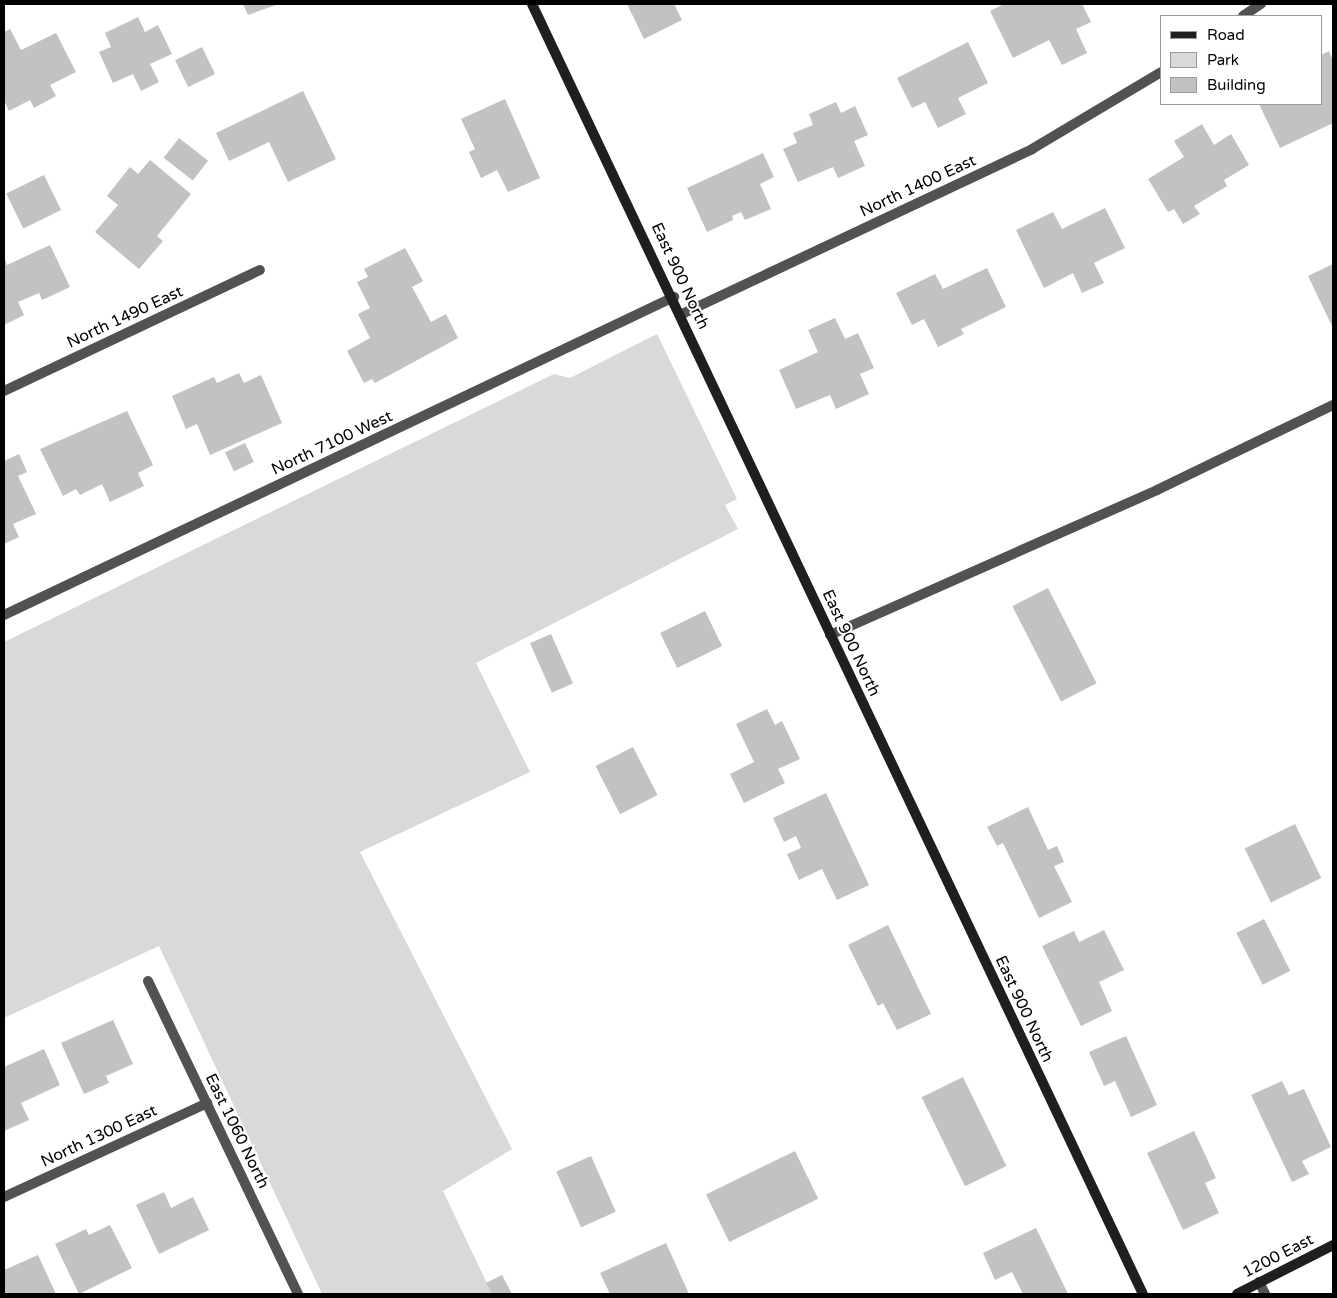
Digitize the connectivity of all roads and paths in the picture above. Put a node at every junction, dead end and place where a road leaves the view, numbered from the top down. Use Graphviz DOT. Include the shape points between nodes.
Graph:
graph roads {
  1 [pos="532,4"];
  2 [pos="1261,4"];
  3 [pos="1244,15"];
  4 [pos="1160,73"];
  5 [pos="260,270"];
  6 [pos="674,297"];
  7 [pos="682,314"];
  8 [pos="4,391"];
  9 [pos="1333,405"];
  10 [pos="4,615"];
  11 [pos="830,635"];
  12 [pos="148,981"];
  13 [pos="207,1103"];
  14 [pos="4,1197"];
  15 [pos="1333,1245"];
  16 [pos="1259,1282"];
  17 [pos="298,1294"];
  18 [pos="1143,1294"];
  19 [pos="1237,1294"];
  20 [pos="1265,1294"];
  1 -- 6 [label="street, East 900 North"];
  2 -- 3 [label="street"];
  4 -- 7 [label="street, North 1400 East" via="1032,149"];
  5 -- 8 [label="street, North 1490 East"];
  6 -- 7 [label="street, East 900 North"];
  6 -- 10 [label="street, North 7100 West"];
  7 -- 11 [label="street, East 900 North"];
  9 -- 11 [label="street" via="1157,490"];
  11 -- 18 [label="street, East 900 North"];
  12 -- 13 [label="street, East 1060 North"];
  13 -- 14 [label="street, North 1300 East"];
  13 -- 17 [label="street, East 1060 North"];
  15 -- 16 [label="street, 1200 East"];
  16 -- 19 [label="street, 1200 East"];
  16 -- 20 [label="street"];
}
